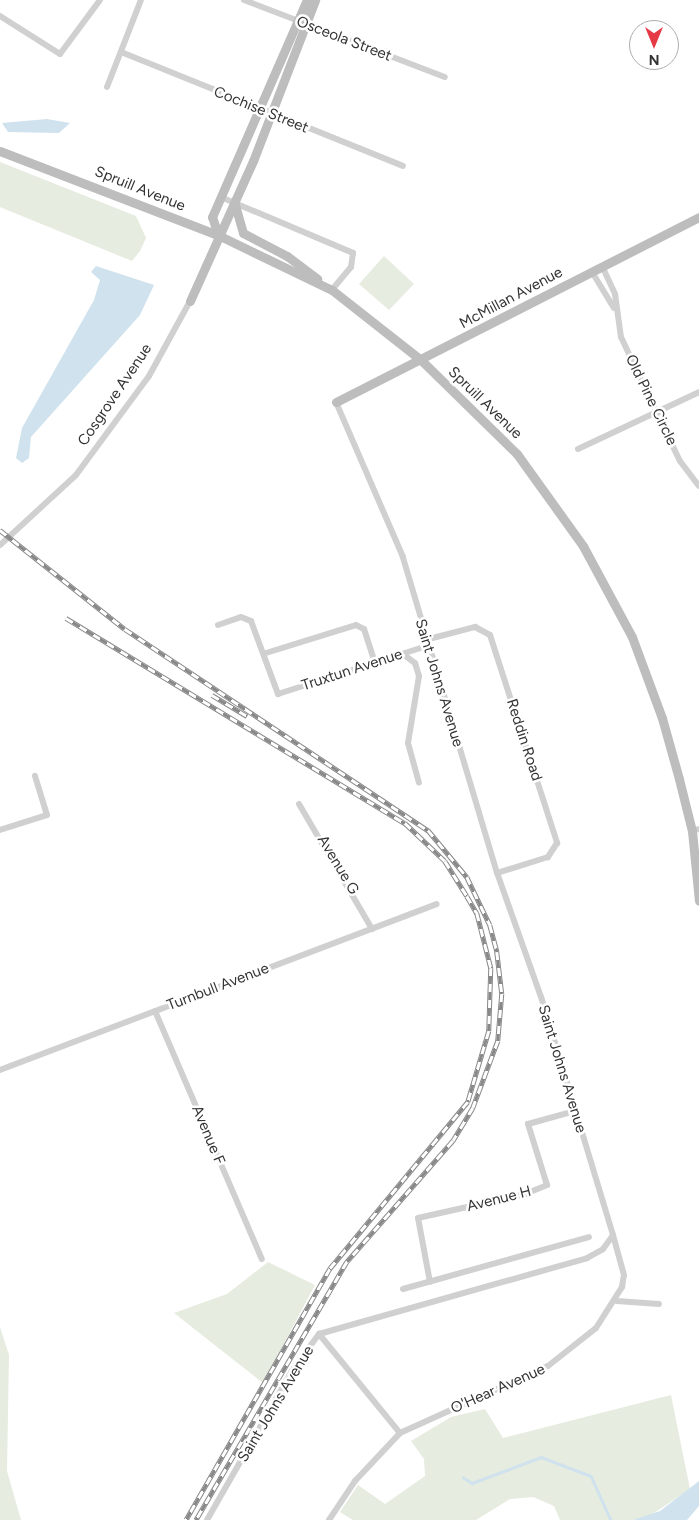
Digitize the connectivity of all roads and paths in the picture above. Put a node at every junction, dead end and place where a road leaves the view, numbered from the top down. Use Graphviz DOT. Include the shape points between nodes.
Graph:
graph roads {
  1 [pos="100,0"];
  2 [pos="141,0"];
  3 [pos="244,0"];
  4 [pos="306,0"];
  5 [pos="315,0"];
  6 [pos="0,16"];
  7 [pos="302,23"];
  8 [pos="121,52"];
  9 [pos="445,77"];
  10 [pos="107,87"];
  11 [pos="262,111"];
  12 [pos="272,114"];
  13 [pos="0,151"];
  14 [pos="402,166"];
  15 [pos="223,198"];
  16 [pos="235,203"];
  17 [pos="699,216"];
  18 [pos="218,235"];
  19 [pos="602,266"];
  20 [pos="592,272"];
  21 [pos="331,290"];
  22 [pos="190,301"];
  23 [pos="614,308"];
  24 [pos="421,360"];
  25 [pos="699,392"];
  26 [pos="336,402"];
  27 [pos="656,412"];
  28 [pos="578,449"];
  29 [pos="699,486"];
  30 [pos="0,545"];
  31 [pos="218,625"];
  32 [pos="426,643"];
  33 [pos="266,653"];
  34 [pos="402,654"];
  35 [pos="375,663"];
  36 [pos="35,776"];
  37 [pos="419,783"];
  38 [pos="299,804"];
  39 [pos="0,830"];
  40 [pos="695,830"];
  41 [pos="497,873"];
  42 [pos="699,901"];
  43 [pos="436,904"];
  44 [pos="372,928"];
  45 [pos="155,1011"];
  46 [pos="0,1070"];
  47 [pos="575,1111"];
  48 [pos="613,1235"];
  49 [pos="588,1237"];
  50 [pos="262,1259"];
  51 [pos="430,1282"];
  52 [pos="403,1289"];
  53 [pos="617,1301"];
  54 [pos="659,1304"];
  55 [pos="319,1334"];
  56 [pos="400,1433"];
  57 [pos="207,1520"];
  58 [pos="329,1520"];
  1 -- 6 [label="street" via="60,54"];
  2 -- 8 [label="street"];
  3 -- 7 [label="street, Osceola Street"];
  4 -- 7 [label="street, Cosgrove Avenue"];
  5 -- 7 [label="street, Cosgrove Avenue"];
  7 -- 9 [label="street, Osceola Street"];
  7 -- 11 [label="street, Cosgrove Avenue"];
  7 -- 12 [label="street, Cosgrove Avenue"];
  8 -- 10 [label="street"];
  8 -- 11 [label="street, Cochise Street"];
  11 -- 12 [label="street, Cochise Street"];
  11 -- 15 [label="street, Cosgrove Avenue"];
  12 -- 14 [label="street, Cochise Street"];
  12 -- 16 [label="street, Cosgrove Avenue"];
  13 -- 18 [label="street, Spruill Avenue"];
  15 -- 16 [label="street"];
  15 -- 18 [label="street, Cosgrove Avenue" via="212,218"];
  16 -- 18 [label="street, Cosgrove Avenue"];
  16 -- 21 [label="street" via="243,233 288,256"];
  16 -- 21 [label="street" via="353,253 351,267"];
  17 -- 19 [label="street, McMillan Avenue"];
  18 -- 21 [label="street, Spruill Avenue"];
  18 -- 22 [label="street, Cosgrove Avenue"];
  19 -- 20 [label="street, McMillan Avenue"];
  19 -- 23 [label="street, Old Pine Circle" via="615,294"];
  20 -- 23 [label="street, Old Pine Circle"];
  20 -- 24 [label="street, McMillan Avenue"];
  21 -- 24 [label="street, Spruill Avenue"];
  22 -- 30 [label="street, Cosgrove Avenue" via="148,376 82,468"];
  23 -- 27 [label="street, Old Pine Circle" via="621,337"];
  24 -- 26 [label="street, McMillan Avenue"];
  24 -- 40 [label="street, Spruill Avenue" via="517,454 583,546 632,637 662,718"];
  25 -- 27 [label="street"];
  26 -- 32 [label="street, Saint Johns Avenue" via="403,557"];
  27 -- 28 [label="street"];
  27 -- 29 [label="street, Old Pine Circle"];
  31 -- 33 [label="street" via="241,617 251,621"];
  32 -- 34 [label="street, Truxtun Avenue"];
  32 -- 41 [label="street, Saint Johns Avenue"];
  32 -- 41 [label="street, Reddin Road" via="475,627 490,635 558,843 548,857"];
  33 -- 35 [label="street" via="356,625 364,629"];
  33 -- 35 [label="street, Truxtun Avenue" via="278,694"];
  34 -- 35 [label="street, Truxtun Avenue"];
  34 -- 37 [label="street" via="415,663 419,676 408,743"];
  36 -- 39 [label="street" via="47,816"];
  38 -- 44 [label="street, Avenue G"];
  40 -- 42 [label="street, Spruill Avenue"];
  41 -- 47 [label="street, Saint Johns Avenue"];
  43 -- 44 [label="street, Turnbull Avenue"];
  44 -- 45 [label="street, Turnbull Avenue"];
  45 -- 46 [label="street, Turnbull Avenue"];
  45 -- 50 [label="street, Avenue F"];
  47 -- 48 [label="street, Saint Johns Avenue"];
  47 -- 51 [label="street, Avenue H" via="528,1124 546,1185 525,1194 418,1218"];
  48 -- 53 [label="street, O'Hear Avenue" via="624,1275"];
  48 -- 55 [label="street, Saint Johns Avenue" via="603,1249 587,1258"];
  49 -- 51 [label="street"];
  51 -- 52 [label="street"];
  53 -- 54 [label="street"];
  53 -- 56 [label="street, O'Hear Avenue" via="596,1328 548,1366"];
  55 -- 56 [label="street"];
  55 -- 57 [label="street, Saint Johns Avenue" via="292,1371"];
  56 -- 58 [label="street, O'Hear Avenue" via="355,1481"];
}
